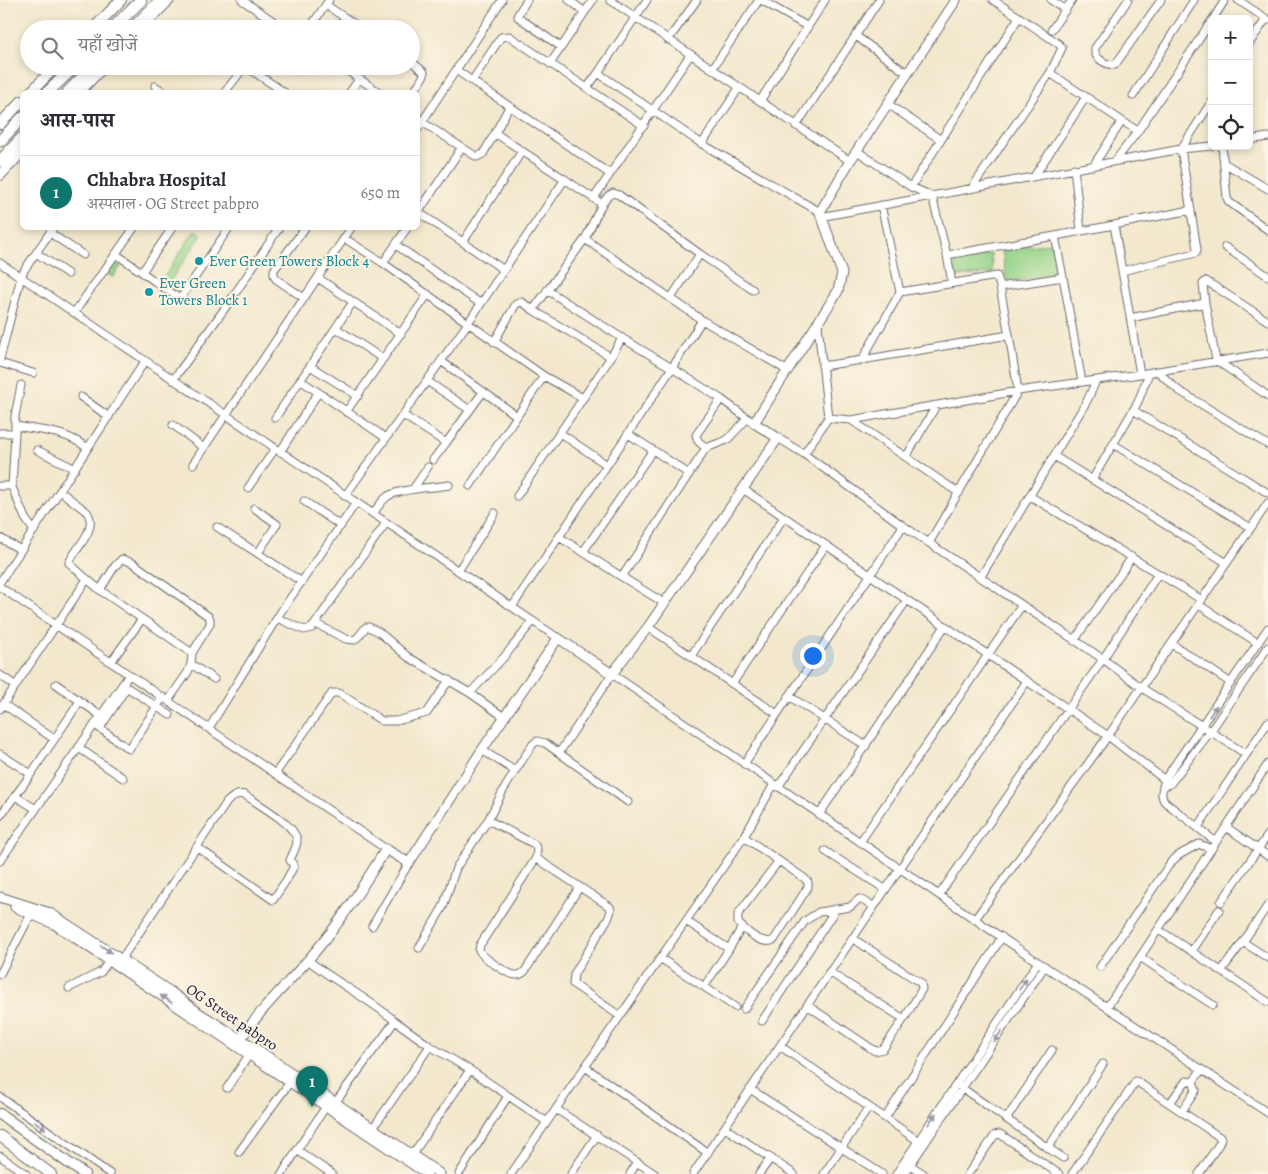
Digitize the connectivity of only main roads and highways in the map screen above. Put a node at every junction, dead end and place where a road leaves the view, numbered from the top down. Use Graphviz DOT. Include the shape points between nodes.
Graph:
graph roads {
  1 [pos="121,0"];
  2 [pos="141,0"];
  3 [pos="161,0"];
  4 [pos="169,0"];
  5 [pos="102,20"];
  6 [pos="121,20"];
  7 [pos="141,20"];
  8 [pos="149,20"];
  9 [pos="47,75"];
  10 [pos="66,75"];
  11 [pos="85,75"];
  12 [pos="95,75"];
  13 [pos="33,90"];
  14 [pos="50,90"];
  15 [pos="70,90"];
  16 [pos="81,90"];
  17 [pos="20,103"];
  18 [pos="20,120"];
  19 [pos="0,124"];
  20 [pos="20,140"];
  21 [pos="0,141"];
  22 [pos="20,154"];
  23 [pos="0,161"];
  24 [pos="0,176"];
  25 [pos="0,1114"];
  26 [pos="0,1136"];
  27 [pos="51,1174"];
  28 [pos="84,1174"];
  1 -- 5 [label="main road"];
  2 -- 6 [label="highway"];
  3 -- 7 [label="highway"];
  4 -- 8 [label="main road"];
  9 -- 13 [label="main road"];
  10 -- 14 [label="highway"];
  11 -- 15 [label="highway"];
  12 -- 16 [label="main road"];
  17 -- 19 [label="main road"];
  18 -- 21 [label="highway"];
  20 -- 23 [label="highway"];
  22 -- 24 [label="main road"];
  25 -- 28 [label="main road"];
  26 -- 27 [label="main road"];
}
